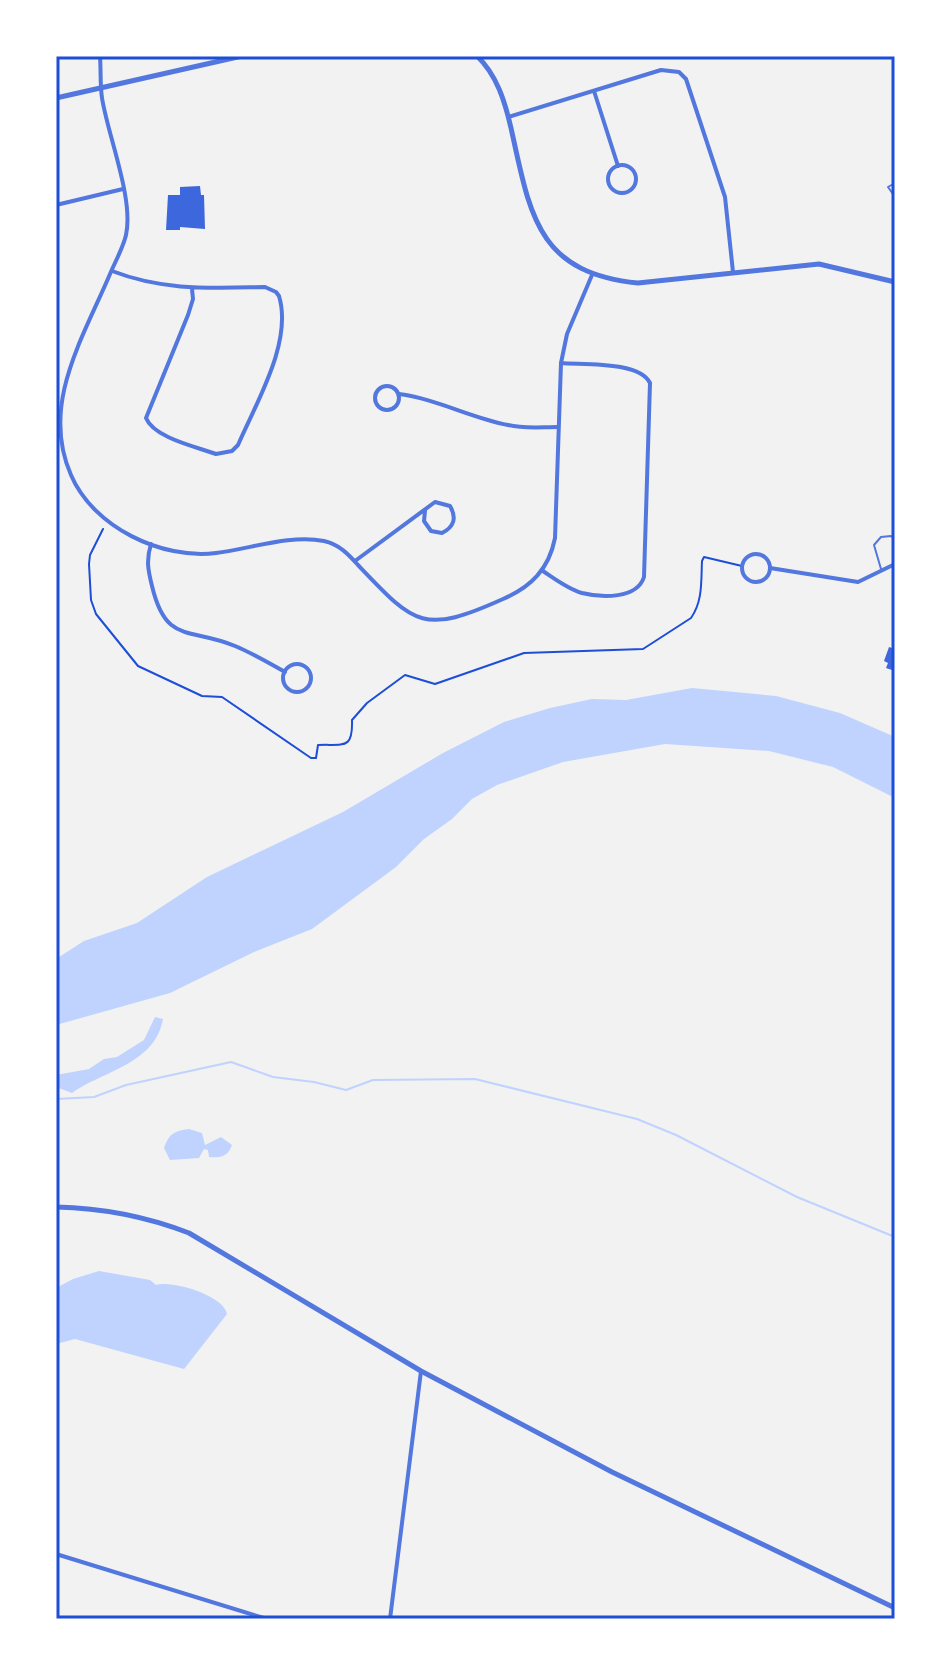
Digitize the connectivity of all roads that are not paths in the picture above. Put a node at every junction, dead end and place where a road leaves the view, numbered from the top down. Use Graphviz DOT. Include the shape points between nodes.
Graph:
graph roads {
  1 [pos="100,56"];
  2 [pos="242,56"];
  3 [pos="477,56"];
  4 [pos="101,88"];
  5 [pos="594,91"];
  6 [pos="56,98"];
  7 [pos="508,117"];
  8 [pos="618,166"];
  9 [pos="895,183"];
  10 [pos="123,189"];
  11 [pos="895,197"];
  12 [pos="56,205"];
  13 [pos="112,271"];
  14 [pos="733,272"];
  15 [pos="592,275"];
  16 [pos="895,282"];
  17 [pos="192,289"];
  18 [pos="561,363"];
  19 [pos="399,394"];
  20 [pos="558,427"];
  21 [pos="58,433"];
  22 [pos="425,511"];
  23 [pos="895,539"];
  24 [pos="151,544"];
  25 [pos="355,561"];
  26 [pos="895,564"];
  27 [pos="770,568"];
  28 [pos="881,569"];
  29 [pos="543,571"];
  30 [pos="285,672"];
  31 [pos="56,1207"];
  32 [pos="421,1371"];
  33 [pos="56,1554"];
  34 [pos="895,1608"];
  35 [pos="267,1619"];
  36 [pos="390,1619"];
  1 -- 4 [label="street"];
  2 -- 4 [label="street"];
  3 -- 7 [label="street" via="495,79"];
  4 -- 6 [label="street"];
  4 -- 10 [label="street"];
  5 -- 7 [label="street"];
  5 -- 8 [label="street"];
  5 -- 14 [label="street" via="661,70 679,72 686,79 725,197"];
  7 -- 15 [label="street" via="537,224 554,248"];
  8 -- 8 [label="street" via="608,182 613,190 627,193 635,185 635,172"];
  9 -- 11 [label="lane" via="888,187"];
  10 -- 12 [label="street"];
  10 -- 13 [label="street" via="126,236"];
  13 -- 17 [label="street" via="159,286"];
  13 -- 21 [label="street" via="67,376"];
  14 -- 15 [label="street" via="638,283"];
  14 -- 16 [label="street" via="819,264"];
  15 -- 18 [label="street"];
  17 -- 17 [label="street" via="188,315 146,418 161,434 225,454 238,445 277,354 281,304 276,292 265,287"];
  18 -- 20 [label="street"];
  18 -- 29 [label="street" via="633,369 650,383 644,577 628,594 590,594"];
  19 -- 19 [label="street" via="385,385 375,401 381,409 392,409"];
  19 -- 20 [label="street" via="504,425"];
  20 -- 29 [label="street" via="555,538"];
  21 -- 24 [label="street" via="71,477 84,497 115,526"];
  22 -- 22 [label="street" via="431,531 442,533 452,525 454,513 445,503 435,502"];
  22 -- 25 [label="street"];
  23 -- 28 [label="lane" via="881,537 874,545"];
  24 -- 25 [label="street" via="194,555 312,540 331,543"];
  24 -- 30 [label="street" via="147,569 167,623 236,646"];
  25 -- 29 [label="street" via="399,608 431,621 520,592"];
  26 -- 28 [label="street"];
  27 -- 27 [label="street" via="757,554 748,556 742,566 744,575 754,581 765,578"];
  27 -- 28 [label="street" via="858,582"];
  30 -- 30 [label="street" via="290,690 308,686 309,672 303,666 290,666"];
  31 -- 32 [label="street" via="95,1207 189,1233"];
  32 -- 34 [label="street" via="612,1472"];
  32 -- 36 [label="street"];
  33 -- 35 [label="street"];
}
